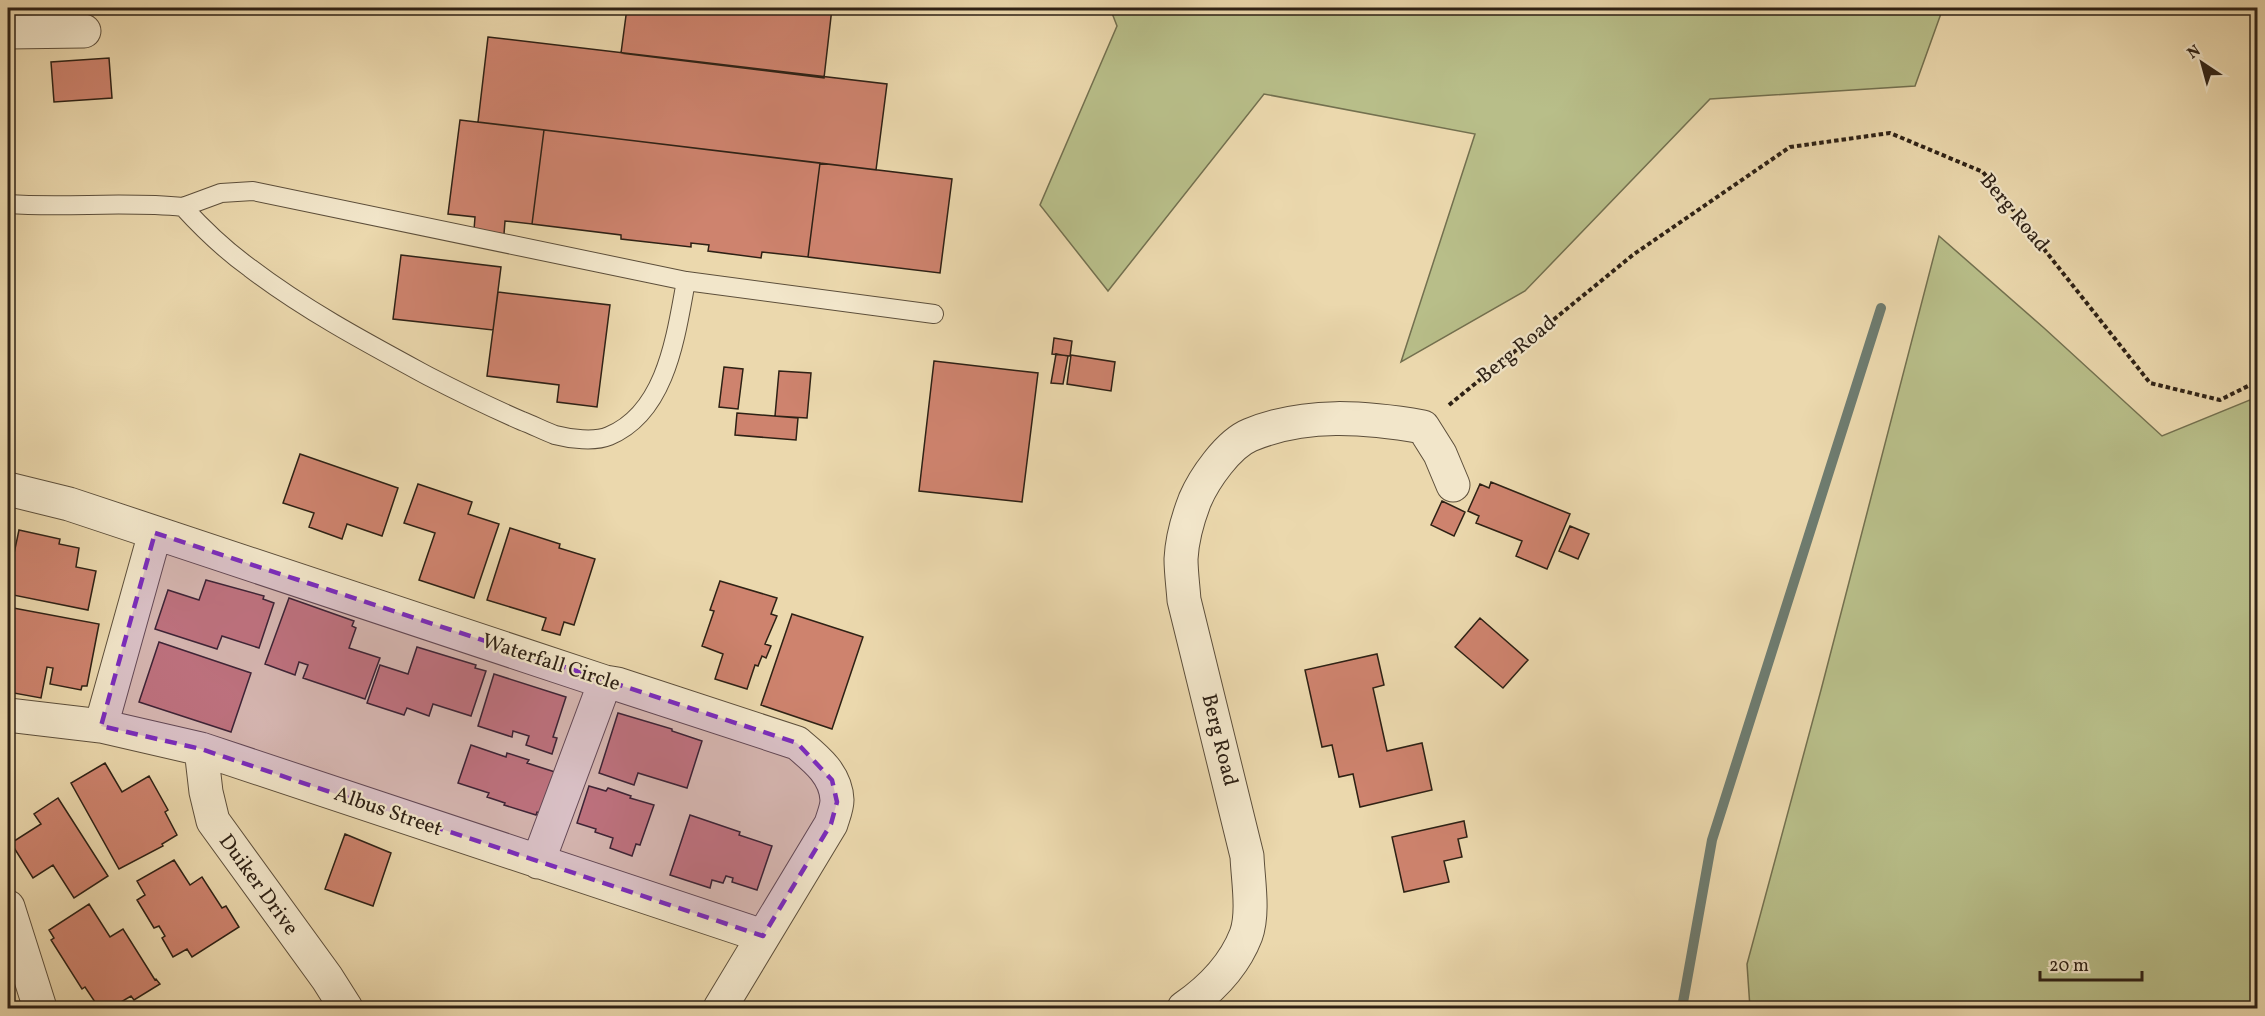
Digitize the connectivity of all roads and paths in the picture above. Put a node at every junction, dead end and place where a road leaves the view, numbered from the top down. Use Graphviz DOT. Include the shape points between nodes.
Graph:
graph roads {
  1 [pos="84,31"];
  2 [pos="8,32"];
  3 [pos="8,204"];
  4 [pos="183,207"];
  5 [pos="686,281"];
  6 [pos="934,314"];
  7 [pos="2258,381"];
  8 [pos="1423,427"];
  9 [pos="1454,485"];
  10 [pos="8,489"];
  11 [pos="155,533"];
  12 [pos="605,682"];
  13 [pos="8,715"];
  14 [pos="102,726"];
  15 [pos="201,749"];
  16 [pos="538,862"];
  17 [pos="8,907"];
  18 [pos="763,936"];
  19 [pos="40,1008"];
  20 [pos="346,1008"];
  21 [pos="720,1008"];
  22 [pos="1184,1008"];
  1 -- 2 [label="street"];
  3 -- 4 [label="lane"];
  4 -- 5 [label="lane" via="221,193 253,191"];
  4 -- 5 [label="lane" via="207,233 292,298 473,400 556,435 607,438 626,427 652,399 672,356"];
  5 -- 6 [label="lane"];
  7 -- 8 [label="path, Berg Road" via="2220,400 2150,383 1983,172 1890,133 1790,147 1634,254"];
  8 -- 9 [label="street"];
  8 -- 22 [label="street, Berg Road" via="1376,418 1309,418 1248,435 1202,484 1188,518 1181,558 1184,600 1247,856 1250,900 1246,934 1226,971"];
  10 -- 11 [label="street, Waterfall Circle" via="69,504"];
  11 -- 12 [label="street, Waterfall Circle"];
  11 -- 14 [label="street"];
  12 -- 16 [label="street"];
  12 -- 18 [label="street, Waterfall Circle" via="797,743 819,761 832,780 837,802 831,824"];
  13 -- 14 [label="street, Albus Street"];
  14 -- 15 [label="street, Albus Street"];
  15 -- 16 [label="street, Albus Street"];
  15 -- 20 [label="street, Duiker Drive" via="213,821"];
  16 -- 18 [label="street, Albus Street"];
  17 -- 19 [label="street"];
  18 -- 21 [label="street, Waterfall Circle"];
}
